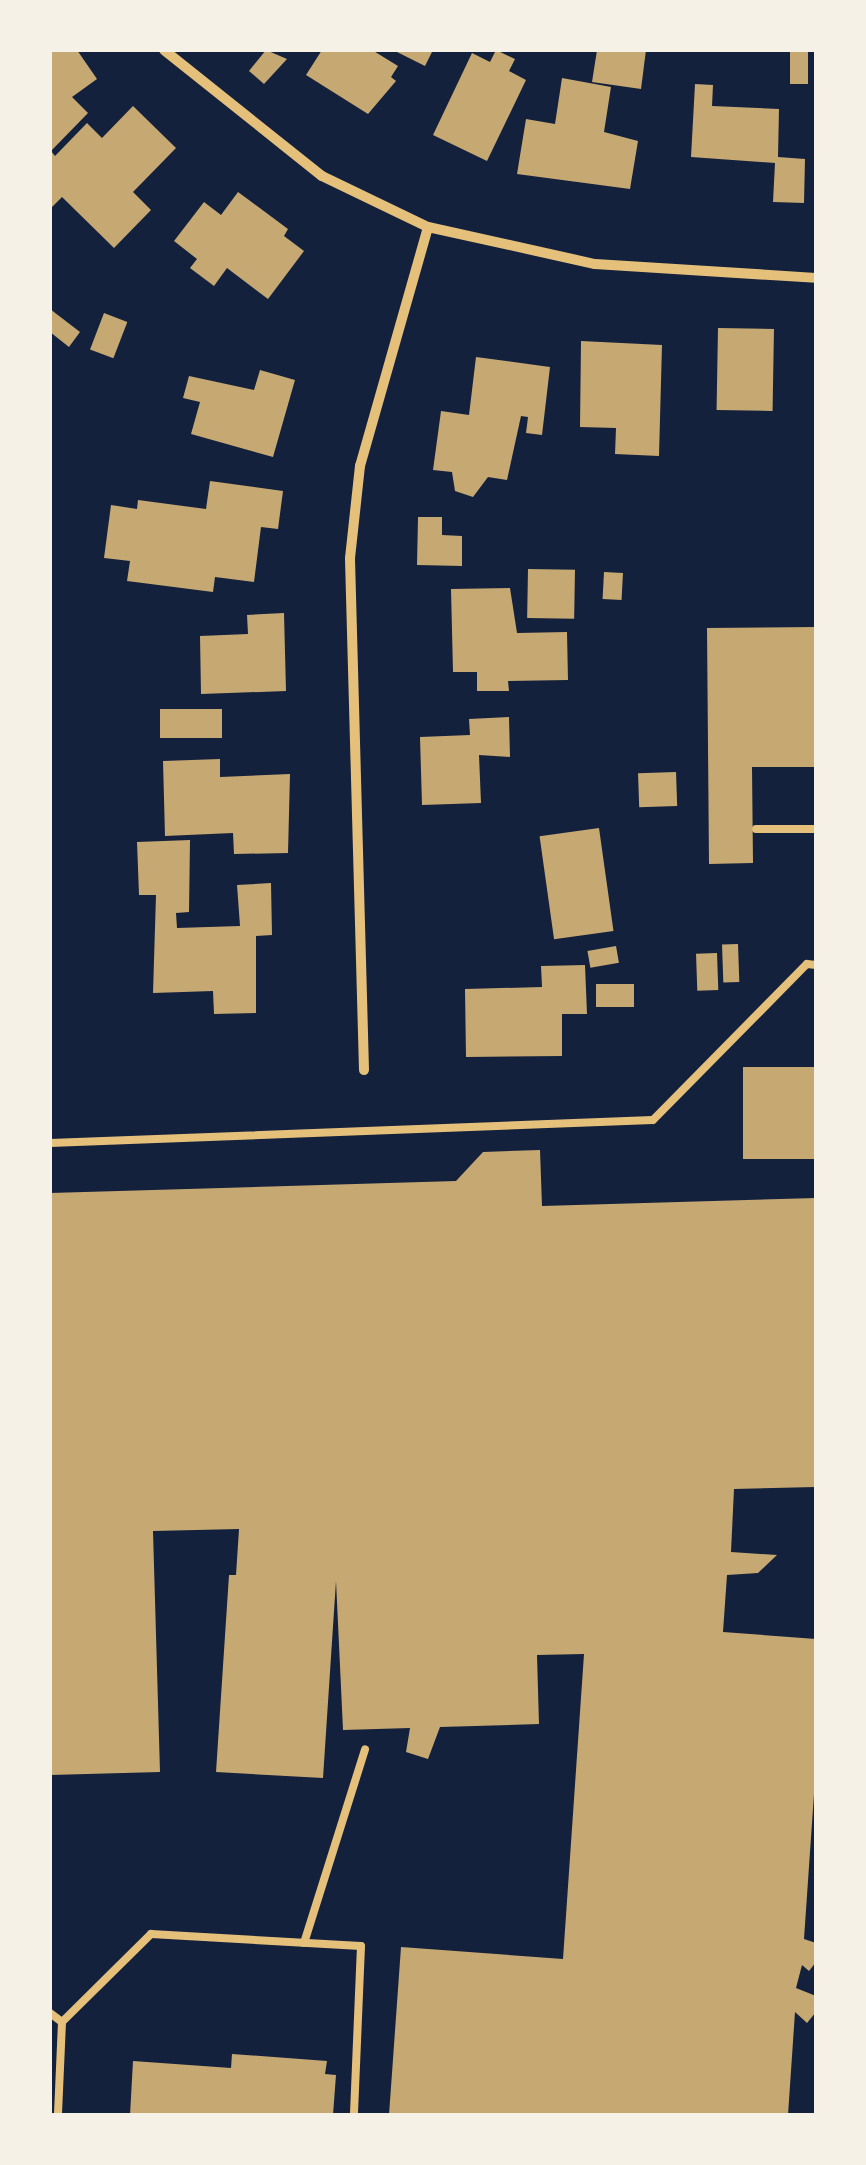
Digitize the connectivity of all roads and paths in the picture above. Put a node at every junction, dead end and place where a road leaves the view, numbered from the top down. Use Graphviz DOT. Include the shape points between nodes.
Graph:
graph roads {
  1 [pos="164,50"];
  2 [pos="428,226"];
  3 [pos="816,278"];
  4 [pos="756,829"];
  5 [pos="816,829"];
  6 [pos="816,965"];
  7 [pos="364,1070"];
  8 [pos="50,1143"];
  9 [pos="365,1749"];
  10 [pos="304,1944"];
  11 [pos="50,2013"];
  12 [pos="62,2022"];
  13 [pos="58,2115"];
  14 [pos="354,2115"];
  1 -- 2 [label="street" via="322,176"];
  2 -- 3 [label="street" via="595,264"];
  2 -- 7 [label="street" via="360,466 350,558"];
  4 -- 5 [label="lane"];
  6 -- 8 [label="lane" via="808,964 653,1120"];
  9 -- 10 [label="lane"];
  10 -- 12 [label="lane" via="151,1934"];
  10 -- 14 [label="lane" via="362,1946"];
  11 -- 12 [label="lane"];
  12 -- 13 [label="lane"];
}
